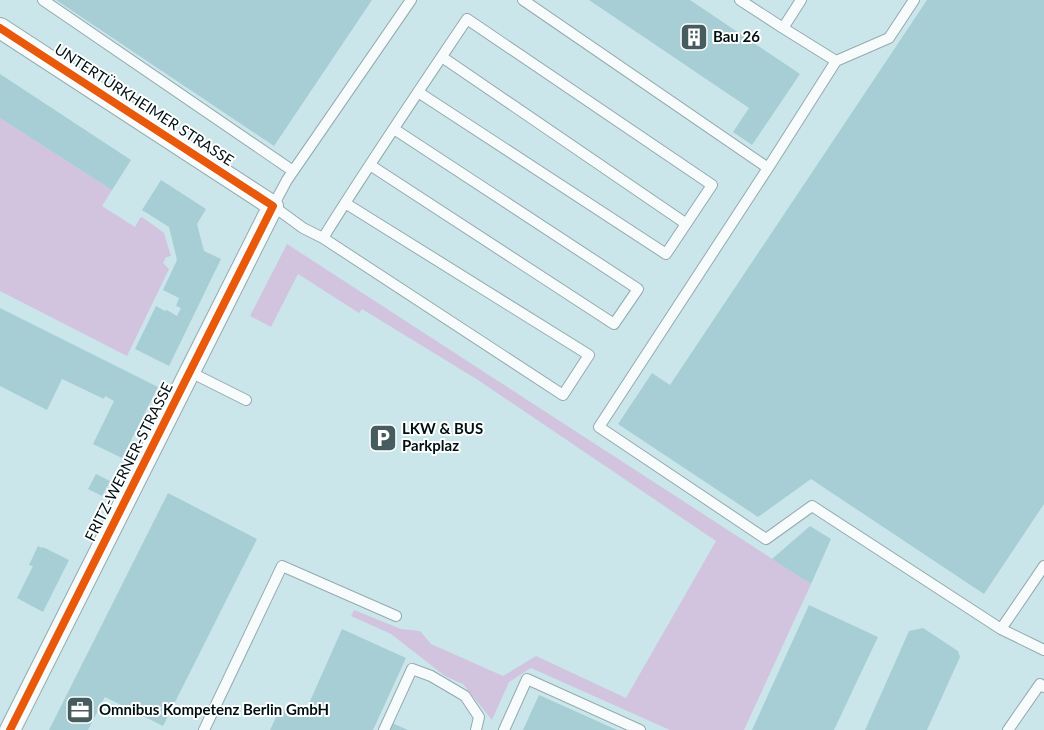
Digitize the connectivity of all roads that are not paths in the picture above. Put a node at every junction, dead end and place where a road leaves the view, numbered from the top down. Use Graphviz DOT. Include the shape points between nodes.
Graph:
graph roads {
  1 [pos="43,0"];
  2 [pos="411,0"];
  3 [pos="523,0"];
  4 [pos="740,0"];
  5 [pos="802,0"];
  6 [pos="914,0"];
  7 [pos="783,28"];
  8 [pos="1,31"];
  9 [pos="442,56"];
  10 [pos="836,60"];
  11 [pos="418,92"];
  12 [pos="394,129"];
  13 [pos="370,165"];
  14 [pos="768,168"];
  15 [pos="293,171"];
  16 [pos="345,203"];
  17 [pos="273,206"];
  18 [pos="685,222"];
  19 [pos="323,238"];
  20 [pos="190,372"];
  21 [pos="246,400"];
  22 [pos="1044,566"];
  23 [pos="396,616"];
  24 [pos="1001,630"];
  25 [pos="1044,650"];
  26 [pos="1044,686"];
  27 [pos="10,730"];
  28 [pos="204,730"];
  29 [pos="384,730"];
  30 [pos="476,730"];
  31 [pos="504,730"];
  32 [pos="640,730"];
  33 [pos="1008,730"];
  1 -- 15 [label="lane"];
  2 -- 15 [label="lane"];
  3 -- 14 [label="lane"];
  4 -- 7 [label="lane"];
  5 -- 7 [label="lane"];
  6 -- 10 [label="lane" via="889,38"];
  7 -- 10 [label="lane"];
  8 -- 17 [label="street, UNTERTÜRKHEIMER STRASSE"];
  9 -- 11 [label="lane"];
  9 -- 18 [label="lane"];
  9 -- 18 [label="lane" via="467,19 712,185"];
  10 -- 14 [label="lane"];
  11 -- 12 [label="lane"];
  11 -- 18 [label="lane" via="666,254"];
  12 -- 13 [label="lane"];
  12 -- 13 [label="lane" via="638,289 614,324"];
  13 -- 16 [label="lane"];
  14 -- 24 [label="lane" via="599,427 766,539 812,506"];
  15 -- 17 [label="lane"];
  16 -- 19 [label="lane"];
  16 -- 19 [label="lane" via="589,355 563,395"];
  17 -- 19 [label="lane"];
  17 -- 20 [label="street, FRITZ-WERNER-STRASSE"];
  20 -- 21 [label="lane"];
  20 -- 27 [label="street, FRITZ-WERNER-STRASSE"];
  22 -- 24 [label="lane"];
  23 -- 28 [label="lane" via="282,566"];
  24 -- 25 [label="lane"];
  26 -- 33 [label="lane" via="1040,684"];
  29 -- 30 [label="lane" via="412,669 465,696 479,717"];
  31 -- 32 [label="lane" via="527,679"];
}
